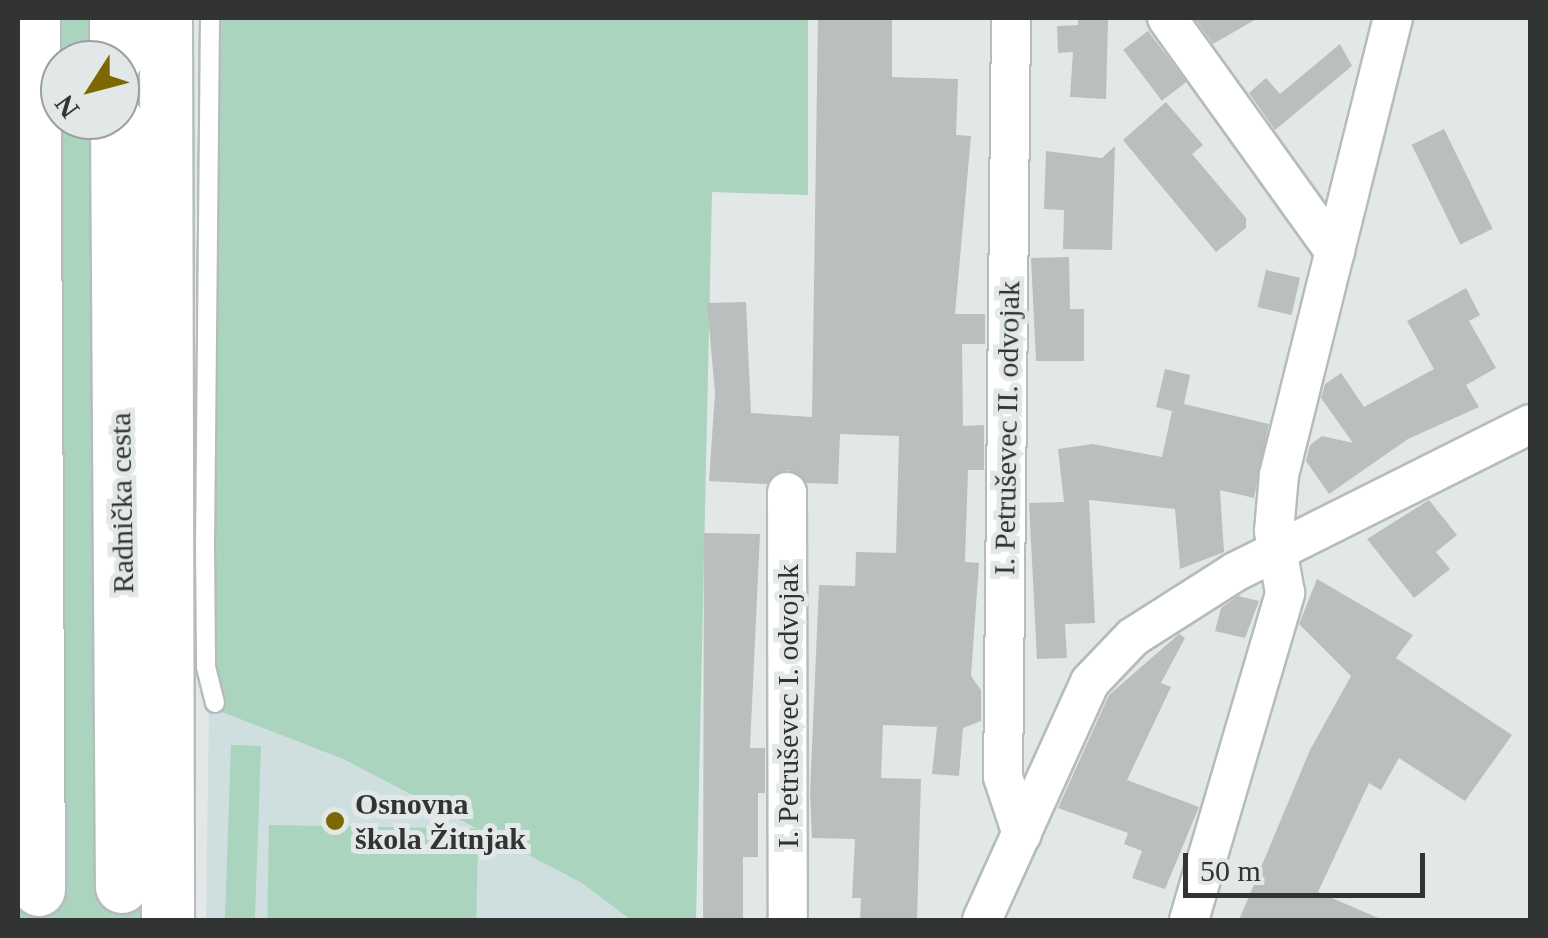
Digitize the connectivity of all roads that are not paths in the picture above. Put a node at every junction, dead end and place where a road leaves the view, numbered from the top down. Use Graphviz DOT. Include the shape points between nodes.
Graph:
graph roads {
  1 [pos="34,18"];
  2 [pos="166,18"];
  3 [pos="210,18"];
  4 [pos="1011,18"];
  5 [pos="1168,18"];
  6 [pos="1394,18"];
  7 [pos="117,140"];
  8 [pos="1334,252"];
  9 [pos="1530,424"];
  10 [pos="787,492"];
  11 [pos="1280,553"];
  12 [pos="215,703"];
  13 [pos="1022,834"];
  14 [pos="122,886"];
  15 [pos="38,890"];
  16 [pos="168,920"];
  17 [pos="788,920"];
  18 [pos="982,920"];
  19 [pos="1188,920"];
  1 -- 15 [label="main road"];
  2 -- 16 [label="main road"];
  3 -- 12 [label="lane" via="204,544 206,668"];
  4 -- 13 [label="street, I. Petruševec II. odvojak" via="1003,776"];
  5 -- 8 [label="street"];
  6 -- 8 [label="street"];
  7 -- 14 [label="main road, Radnička cesta"];
  8 -- 11 [label="street" via="1279,476"];
  9 -- 11 [label="street"];
  10 -- 17 [label="street, I. Petruševec I. odvojak"];
  11 -- 13 [label="street" via="1235,572 1134,637 1090,682"];
  11 -- 19 [label="street" via="1285,593"];
  13 -- 18 [label="street"];
}
